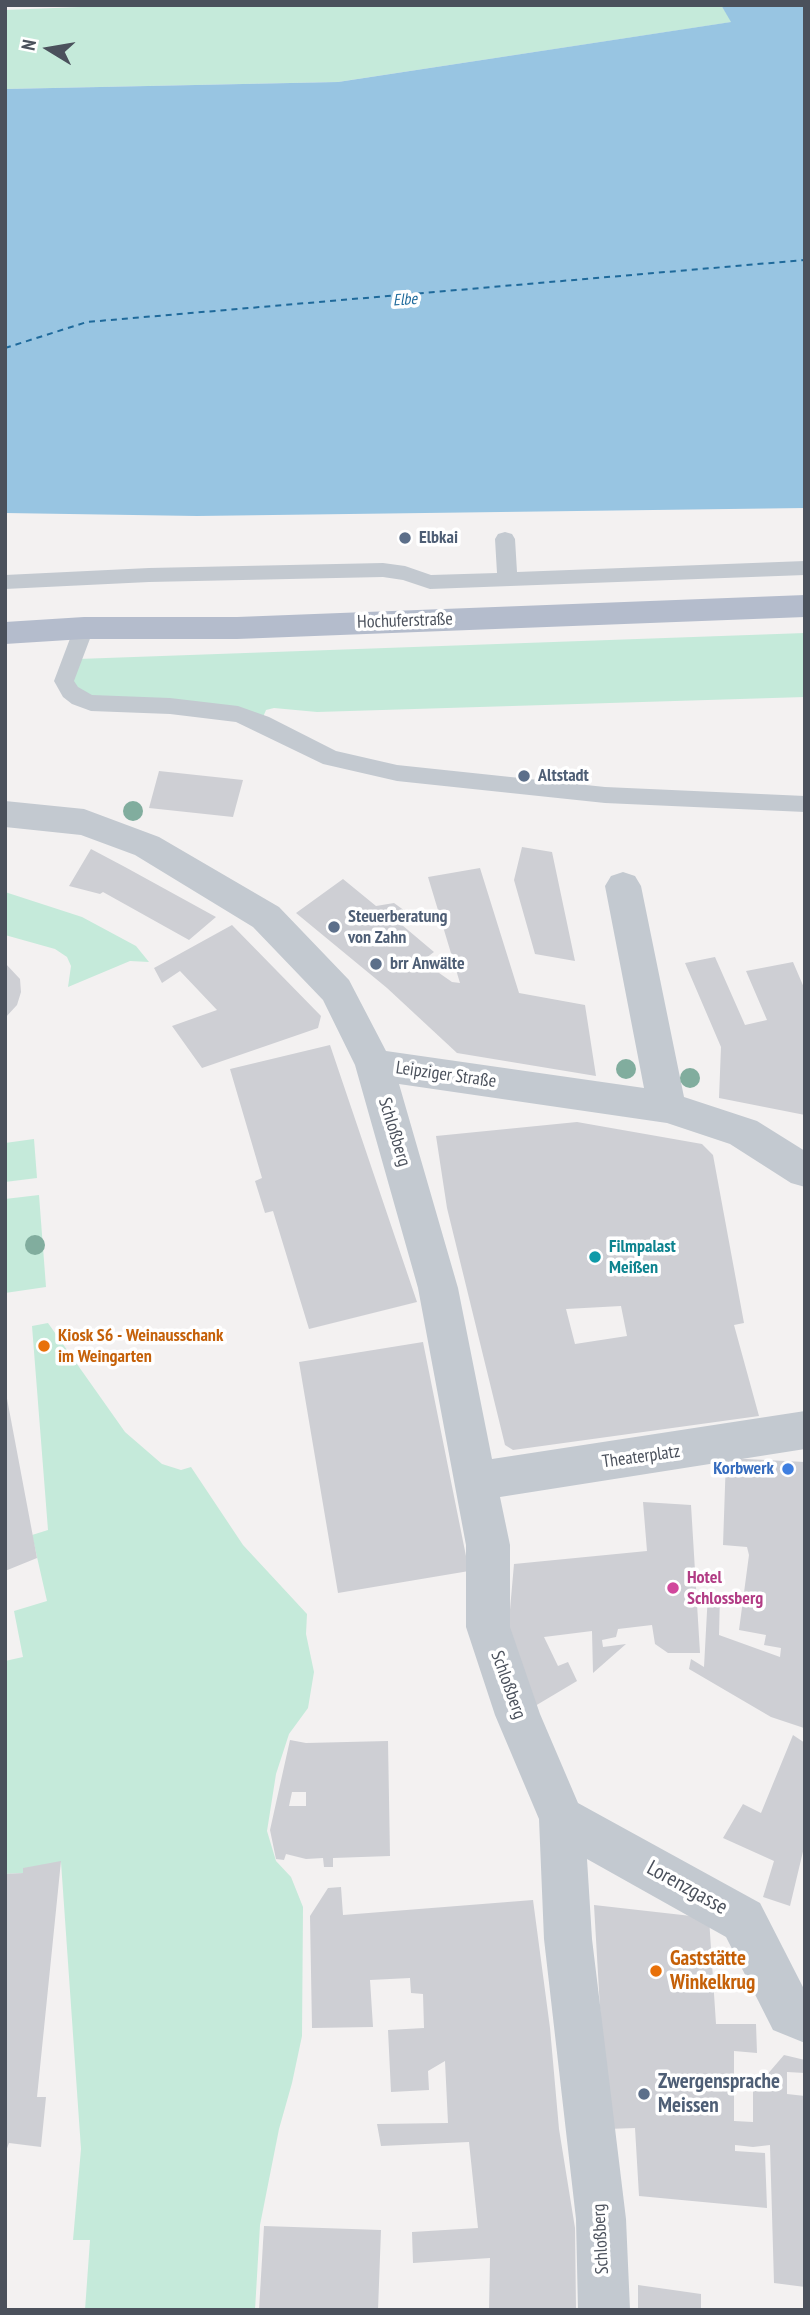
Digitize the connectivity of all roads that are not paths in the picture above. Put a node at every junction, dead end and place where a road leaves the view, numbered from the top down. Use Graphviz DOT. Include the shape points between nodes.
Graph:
graph roads {
  1 [pos="505,539"];
  2 [pos="805,568"];
  3 [pos="507,580"];
  4 [pos="5,582"];
  5 [pos="805,606"];
  6 [pos="84,628"];
  7 [pos="5,633"];
  8 [pos="805,804"];
  9 [pos="5,814"];
  10 [pos="623,886"];
  11 [pos="374,1065"];
  12 [pos="667,1107"];
  13 [pos="805,1171"];
  14 [pos="805,1430"];
  15 [pos="477,1481"];
  16 [pos="562,1819"];
  17 [pos="805,2019"];
  18 [pos="604,2310"];
  1 -- 3 [label="lane"];
  2 -- 3 [label="lane"];
  3 -- 4 [label="lane" via="430,582 383,570"];
  5 -- 6 [label="main road, Hochuferstraße" via="237,628"];
  6 -- 7 [label="main road, Hochuferstraße"];
  6 -- 8 [label="lane" via="65,681 70,692 91,703 238,714 331,758 397,772 605,795"];
  9 -- 11 [label="street, Leipziger Straße" via="84,822 147,846 266,917 337,990"];
  10 -- 12 [label="street"];
  11 -- 12 [label="street, Leipziger Straße"];
  11 -- 15 [label="street, Schloßberg" via="438,1287"];
  12 -- 13 [label="street, Leipziger Straße" via="743,1132"];
  14 -- 15 [label="street, Theaterplatz"];
  15 -- 16 [label="street, Schloßberg" via="488,1545 488,1627 518,1715"];
  16 -- 17 [label="street, Lorenzgasse" via="743,1920 790,2013"];
  16 -- 18 [label="street, Schloßberg" via="568,1939 601,2219"];
}
